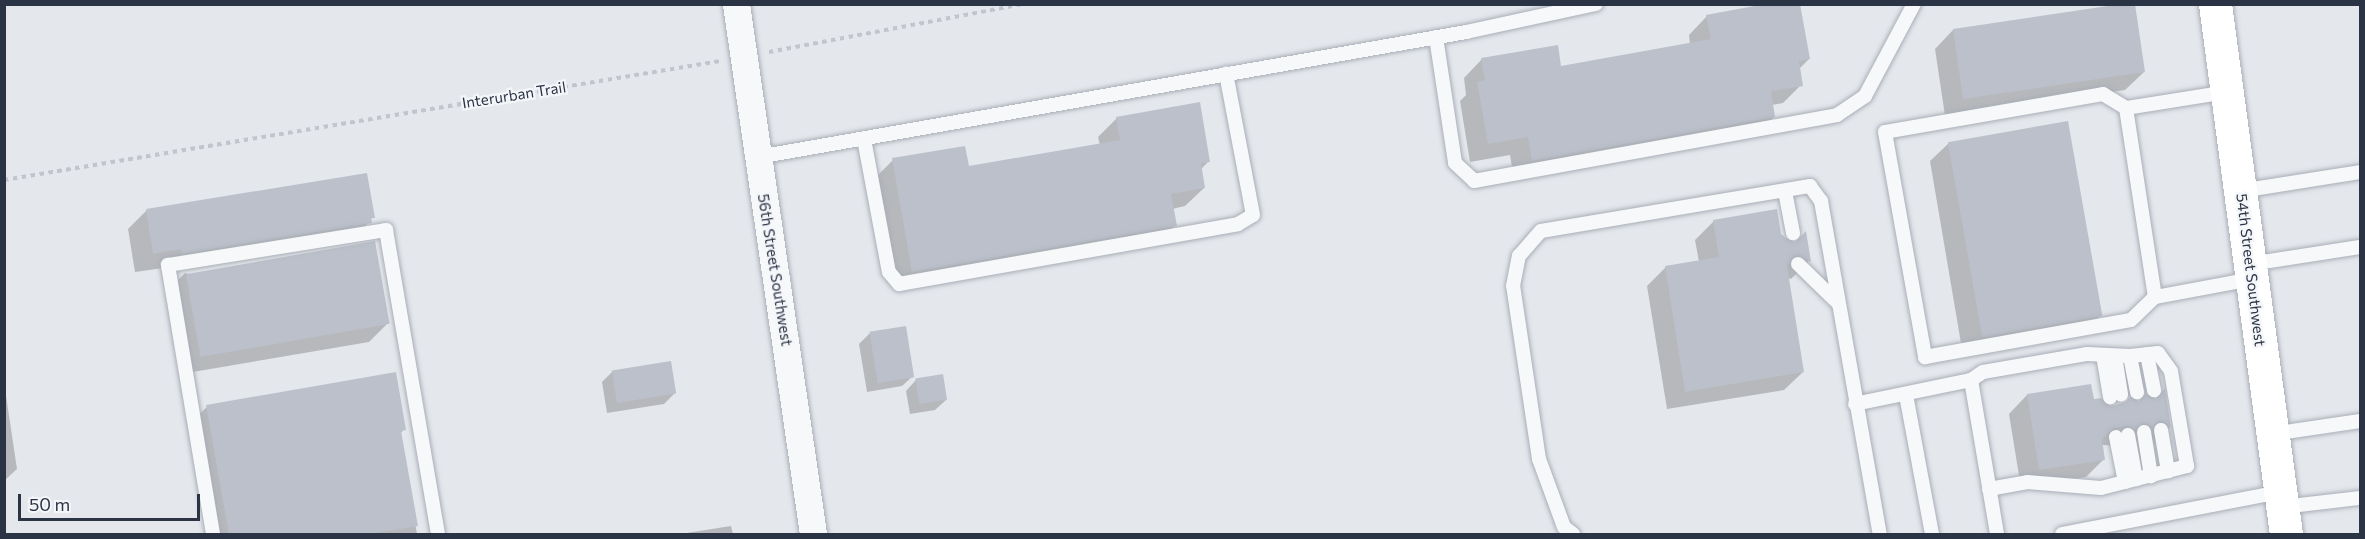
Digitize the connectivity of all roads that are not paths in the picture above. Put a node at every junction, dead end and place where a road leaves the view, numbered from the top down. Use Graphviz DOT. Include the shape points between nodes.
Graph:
graph roads {
  1 [pos="736,4"];
  2 [pos="1596,4"];
  3 [pos="1914,4"];
  4 [pos="2215,4"];
  5 [pos="1436,37"];
  6 [pos="1226,75"];
  7 [pos="2227,92"];
  8 [pos="2126,108"];
  9 [pos="864,139"];
  10 [pos="758,157"];
  11 [pos="2361,172"];
  12 [pos="1785,190"];
  13 [pos="2240,191"];
  14 [pos="1793,233"];
  15 [pos="2361,247"];
  16 [pos="1798,264"];
  17 [pos="2251,272"];
  18 [pos="2155,297"];
  19 [pos="1838,303"];
  20 [pos="2147,354"];
  21 [pos="2109,355"];
  22 [pos="2130,356"];
  23 [pos="1971,380"];
  24 [pos="2154,390"];
  25 [pos="2137,392"];
  26 [pos="1906,395"];
  27 [pos="2116,396"];
  28 [pos="1855,404"];
  29 [pos="2361,421"];
  30 [pos="2161,429"];
  31 [pos="2144,432"];
  32 [pos="2272,434"];
  33 [pos="2122,436"];
  34 [pos="2168,471"];
  35 [pos="2151,476"];
  36 [pos="2130,481"];
  37 [pos="1989,489"];
  38 [pos="2361,498"];
  39 [pos="2283,511"];
  40 [pos="2100,531"];
  41 [pos="213,534"];
  42 [pos="438,534"];
  43 [pos="813,534"];
  44 [pos="1573,534"];
  45 [pos="1880,534"];
  46 [pos="1932,534"];
  47 [pos="1997,534"];
  48 [pos="2062,534"];
  1 -- 10 [label="street, 56th Street Southwest"];
  2 -- 5 [label="lane"];
  3 -- 5 [label="lane" via="1864,96 1837,115 1474,181 1455,163"];
  4 -- 7 [label="main road, 54th Street Southwest"];
  5 -- 6 [label="lane"];
  6 -- 9 [label="lane"];
  6 -- 9 [label="lane" via="1253,215 1238,224 899,284 889,272"];
  7 -- 8 [label="lane"];
  7 -- 13 [label="main road, 54th Street Southwest"];
  8 -- 18 [label="lane"];
  8 -- 18 [label="lane" via="2103,94 1885,132 1925,357 2132,320"];
  9 -- 10 [label="lane"];
  10 -- 43 [label="street, 56th Street Southwest"];
  11 -- 13 [label="lane"];
  12 -- 14 [label="lane"];
  12 -- 19 [label="lane" via="1810,186 1821,201"];
  12 -- 44 [label="lane" via="1541,231 1519,256 1513,286 1539,459 1564,527"];
  13 -- 17 [label="main road, 54th Street Southwest"];
  15 -- 17 [label="lane"];
  16 -- 19 [label="lane"];
  17 -- 18 [label="lane"];
  17 -- 32 [label="main road, 54th Street Southwest"];
  19 -- 28 [label="lane"];
  20 -- 22 [label="lane"];
  20 -- 24 [label="lane"];
  20 -- 34 [label="lane" via="2158,353 2171,371 2187,466"];
  21 -- 22 [label="lane"];
  21 -- 23 [label="lane" via="2087,354 1983,372"];
  21 -- 27 [label="lane"];
  22 -- 25 [label="lane"];
  23 -- 26 [label="lane"];
  23 -- 37 [label="lane"];
  26 -- 28 [label="lane"];
  26 -- 46 [label="lane"];
  28 -- 45 [label="lane"];
  29 -- 32 [label="lane"];
  30 -- 34 [label="lane"];
  31 -- 35 [label="lane"];
  32 -- 39 [label="main road, 54th Street Southwest"];
  33 -- 36 [label="lane"];
  34 -- 35 [label="lane"];
  35 -- 36 [label="lane"];
  36 -- 37 [label="lane" via="2101,488 2027,482"];
  37 -- 47 [label="lane"];
  38 -- 39 [label="lane"];
  39 -- 40 [label="lane"];
  40 -- 48 [label="lane"];
  41 -- 42 [label="lane" via="168,265 386,230"];
}
